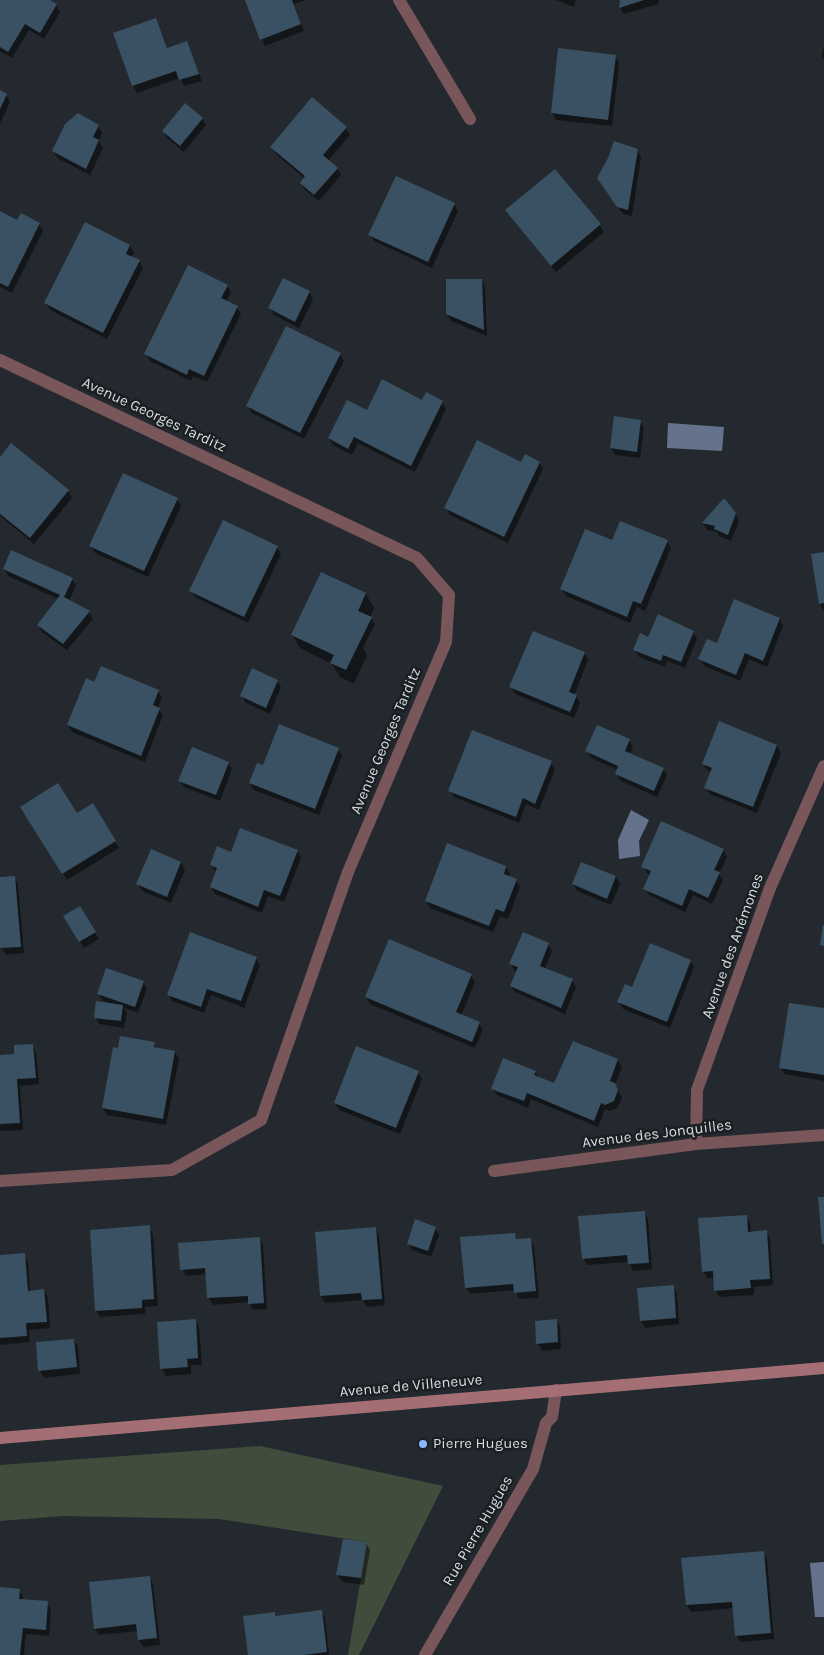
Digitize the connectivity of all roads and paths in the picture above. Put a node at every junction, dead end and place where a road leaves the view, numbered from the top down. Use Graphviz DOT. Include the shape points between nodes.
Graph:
graph roads {
  1 [pos="398,0"];
  2 [pos="470,119"];
  3 [pos="2,364"];
  4 [pos="824,766"];
  5 [pos="824,1135"];
  6 [pos="696,1144"];
  7 [pos="494,1171"];
  8 [pos="0,1181"];
  9 [pos="824,1368"];
  10 [pos="556,1390"];
  11 [pos="0,1438"];
  12 [pos="425,1655"];
  1 -- 2 [label="street"];
  3 -- 8 [label="street, Avenue Georges Tarditz" via="417,558 449,595 446,642 348,872 261,1120 172,1170"];
  4 -- 6 [label="street, Avenue des Anémones" via="770,888 698,1090"];
  5 -- 6 [label="street, Avenue des Jonquilles"];
  6 -- 7 [label="street, Avenue des Jonquilles"];
  9 -- 10 [label="main road, Avenue de Villeneuve"];
  10 -- 11 [label="main road, Avenue de Villeneuve"];
  10 -- 12 [label="street, Rue Pierre Hugues" via="552,1417 546,1424 533,1469"];
}
